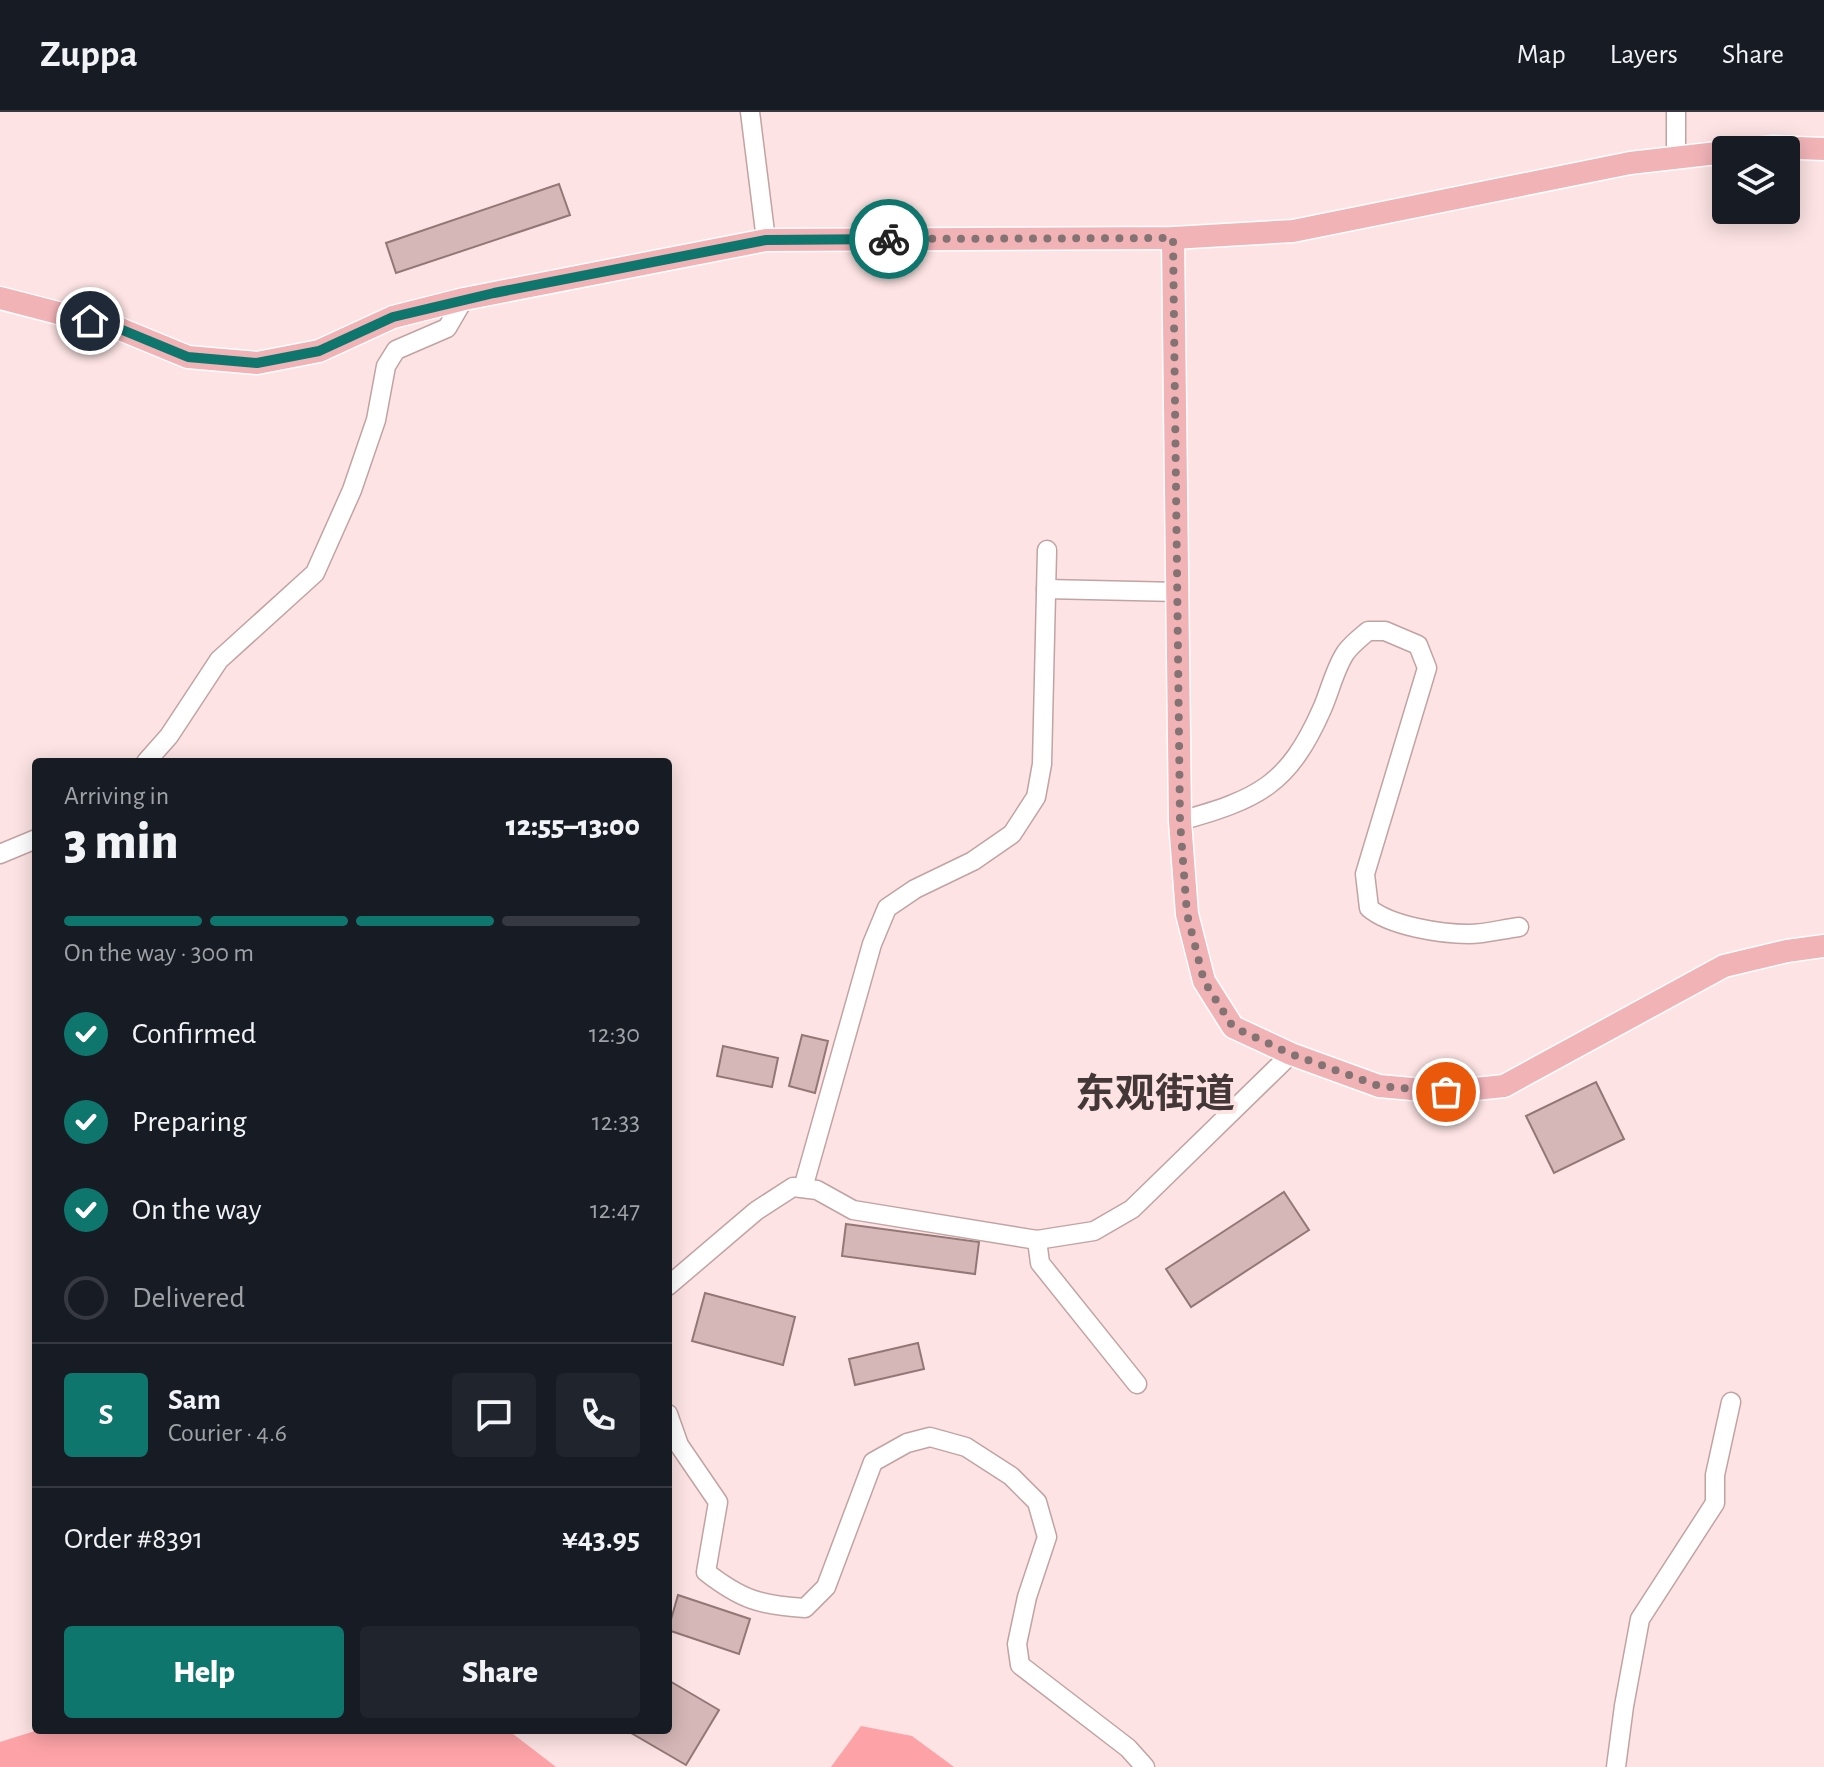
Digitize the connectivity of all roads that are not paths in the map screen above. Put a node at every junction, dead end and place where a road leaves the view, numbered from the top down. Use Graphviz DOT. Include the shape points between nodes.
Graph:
graph roads {
  1 [pos="750,112"];
  2 [pos="1676,112"];
  3 [pos="1800,148"];
  4 [pos="1824,149"];
  5 [pos="1712,154"];
  6 [pos="1676,158"];
  7 [pos="1173,238"];
  8 [pos="766,240"];
  9 [pos="0,298"];
  10 [pos="464,299"];
  11 [pos="1047,550"];
  12 [pos="1046,589"];
  13 [pos="1178,592"];
  14 [pos="150,758"];
  15 [pos="1180,821"];
  16 [pos="32,841"];
  17 [pos="0,854"];
  18 [pos="1519,927"];
  19 [pos="1824,946"];
  20 [pos="1291,1054"];
  21 [pos="803,1188"];
  22 [pos="1037,1240"];
  23 [pos="672,1283"];
  24 [pos="1137,1384"];
  25 [pos="1731,1402"];
  26 [pos="672,1425"];
  27 [pos="1145,1767"];
  28 [pos="1616,1767"];
  1 -- 8 [label="street"];
  2 -- 6 [label="street"];
  3 -- 4 [label="main road"];
  5 -- 6 [label="main road"];
  6 -- 7 [label="main road" via="1293,231"];
  7 -- 8 [label="main road"];
  7 -- 13 [label="main road"];
  8 -- 10 [label="main road"];
  9 -- 10 [label="main road" via="120,329 188,357 257,363 319,351 393,317"];
  10 -- 14 [label="street" via="447,328 396,350 386,366 376,420 352,490 315,573 219,660"];
  11 -- 12 [label="street"];
  12 -- 13 [label="street"];
  12 -- 21 [label="street" via="1042,764 1036,797 1012,834 887,908 872,944"];
  13 -- 15 [label="main road"];
  15 -- 18 [label="street" via="1236,806 1261,793 1289,767 1346,653 1368,631 1385,631 1418,645 1427,668 1365,874 1369,908 1380,918 1410,926 1470,934"];
  15 -- 20 [label="main road" via="1187,914 1204,981 1233,1027"];
  16 -- 17 [label="street"];
  19 -- 20 [label="main road" via="1724,966 1504,1086 1446,1092 1379,1086"];
  20 -- 22 [label="street" via="1132,1209 1094,1231"];
  21 -- 22 [label="street" via="853,1210"];
  21 -- 23 [label="street" via="793,1187 756,1211"];
  22 -- 24 [label="street" via="1040,1263"];
  25 -- 28 [label="street" via="1715,1475 1715,1503 1640,1619"];
  26 -- 27 [label="street" via="679,1445 718,1502 706,1572 730,1591 765,1606 805,1608 826,1587 873,1462 896,1449 930,1437 966,1447 1011,1476 1037,1502 1047,1537 1017,1644 1020,1665"];
}
